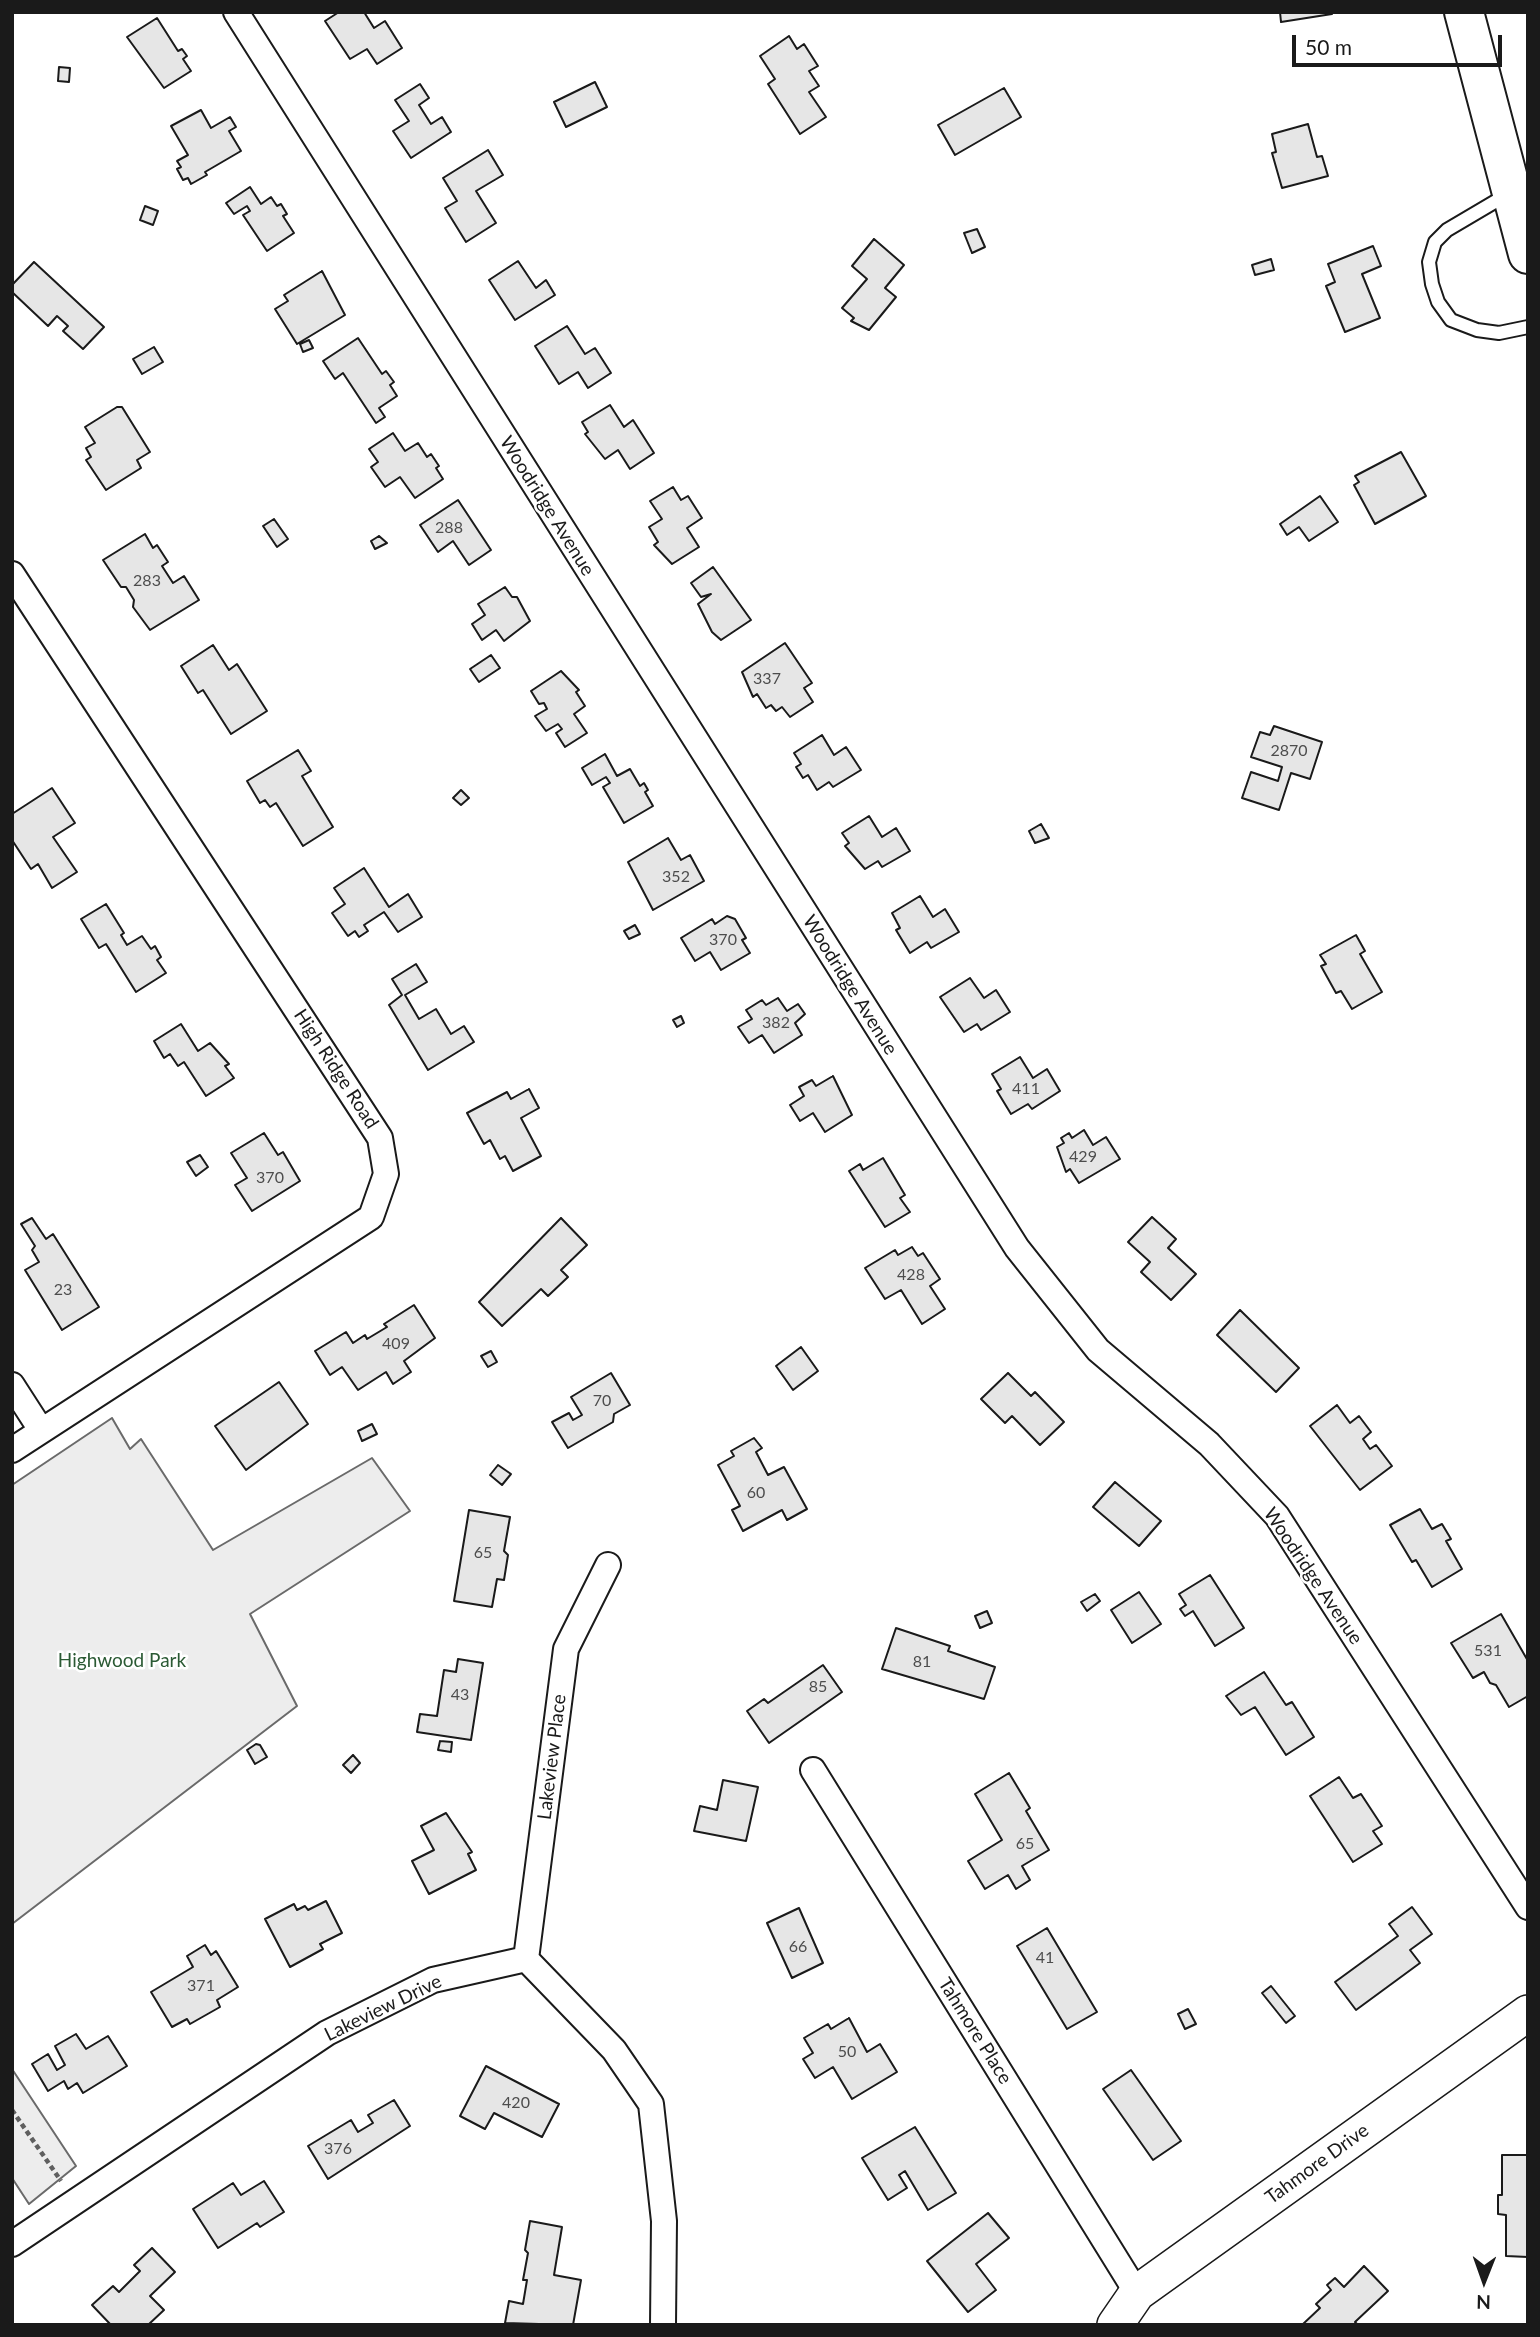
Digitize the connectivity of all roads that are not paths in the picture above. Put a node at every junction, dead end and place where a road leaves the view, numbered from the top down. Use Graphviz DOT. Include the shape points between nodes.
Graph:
graph roads {
  1 [pos="236,12"];
  2 [pos="1464,12"];
  3 [pos="1512,192"];
  4 [pos="1528,254"];
  5 [pos="1528,327"];
  6 [pos="12,574"];
  7 [pos="12,1385"];
  8 [pos="41,1430"];
  9 [pos="12,1450"];
  10 [pos="608,1565"];
  11 [pos="813,1770"];
  12 [pos="1528,1907"];
  13 [pos="526,1959"];
  14 [pos="1528,2013"];
  15 [pos="12,2244"];
  16 [pos="1137,2293"];
  17 [pos="663,2325"];
  18 [pos="1115,2325"];
  1 -- 12 [label="street, Woodridge Avenue" via="1017,1248 1098,1350 1209,1444 1277,1516"];
  2 -- 3 [label="main road"];
  3 -- 4 [label="main road"];
  3 -- 5 [label="lane" via="1447,230 1436,242 1429,262 1438,302 1451,320 1477,330"];
  6 -- 8 [label="street, High Ridge Road" via="380,1138 387,1174 371,1217"];
  7 -- 8 [label="street"];
  8 -- 9 [label="street, High Ridge Road"];
  10 -- 13 [label="street, Lakeview Place" via="566,1649"];
  11 -- 16 [label="street, Tahmore Place"];
  13 -- 15 [label="street, Lakeview Drive" via="433,1980 327,2033"];
  13 -- 17 [label="street" via="614,2050 651,2104 664,2221"];
  14 -- 16 [label="street, Tahmore Drive"];
  16 -- 18 [label="street, Tahmore Drive"];
}
